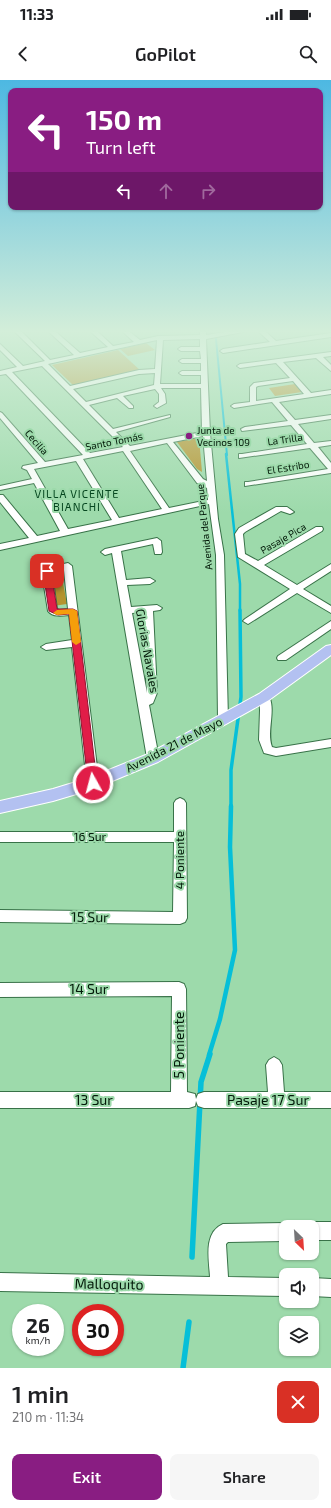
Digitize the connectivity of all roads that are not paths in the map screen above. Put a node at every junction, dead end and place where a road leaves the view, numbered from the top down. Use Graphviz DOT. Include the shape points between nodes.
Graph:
graph roads {
  1 [pos="23,392"];
  2 [pos="73,392"];
  3 [pos="134,392"];
  4 [pos="161,392"];
  5 [pos="205,392"];
  6 [pos="253,392"];
  7 [pos="306,392"];
  8 [pos="331,392"];
  9 [pos="309,395"];
  10 [pos="119,396"];
  11 [pos="274,400"];
  12 [pos="253,403"];
  13 [pos="85,404"];
  14 [pos="158,406"];
  15 [pos="234,406"];
  16 [pos="131,407"];
  17 [pos="0,414"];
  18 [pos="168,416"];
  19 [pos="331,417"];
  20 [pos="293,423"];
  21 [pos="245,430"];
  22 [pos="112,431"];
  23 [pos="206,433"];
  24 [pos="169,441"];
  25 [pos="331,443"];
  26 [pos="312,446"];
  27 [pos="127,449"];
  28 [pos="88,456"];
  29 [pos="242,456"];
  30 [pos="78,458"];
  31 [pos="44,465"];
  32 [pos="331,469"];
  33 [pos="37,480"];
  34 [pos="248,484"];
  35 [pos="211,487"];
  36 [pos="0,488"];
  37 [pos="0,498"];
  38 [pos="213,501"];
  39 [pos="168,511"];
  40 [pos="290,512"];
  41 [pos="117,521"];
  42 [pos="319,529"];
  43 [pos="65,532"];
  44 [pos="36,539"];
  45 [pos="0,547"];
  46 [pos="116,550"];
  47 [pos="105,552"];
  48 [pos="158,552"];
  49 [pos="258,565"];
  50 [pos="331,567"];
  51 [pos="150,581"];
  52 [pos="122,583"];
  53 [pos="297,589"];
  54 [pos="127,610"];
  55 [pos="331,610"];
  56 [pos="73,611"];
  57 [pos="248,621"];
  58 [pos="331,624"];
  59 [pos="76,643"];
  60 [pos="46,647"];
  61 [pos="331,649"];
  62 [pos="282,658"];
  63 [pos="264,697"];
  64 [pos="144,703"];
  65 [pos="228,718"];
  66 [pos="331,743"];
  67 [pos="153,758"];
  68 [pos="93,783"];
  69 [pos="180,803"];
  70 [pos="0,809"];
  71 [pos="0,837"];
  72 [pos="180,837"];
  73 [pos="0,916"];
  74 [pos="180,918"];
  75 [pos="179,989"];
  76 [pos="0,990"];
  77 [pos="274,1065"];
  78 [pos="0,1100"];
  79 [pos="184,1100"];
  80 [pos="204,1100"];
  81 [pos="277,1100"];
  82 [pos="331,1100"];
  83 [pos="319,1231"];
  84 [pos="331,1231"];
  85 [pos="279,1232"];
  86 [pos="0,1282"];
  87 [pos="219,1286"];
  88 [pos="279,1287"];
  89 [pos="319,1287"];
  90 [pos="331,1288"];
  1 -- 28 [label="street"];
  2 -- 13 [label="street"];
  3 -- 10 [label="street"];
  4 -- 14 [label="street" via="163,403"];
  5 -- 23 [label="street, Avenida del Parque"];
  6 -- 12 [label="street"];
  7 -- 9 [label="street"];
  8 -- 9 [label="street"];
  9 -- 11 [label="street"];
  10 -- 13 [label="street"];
  10 -- 16 [label="street"];
  11 -- 12 [label="street"];
  11 -- 20 [label="street"];
  12 -- 15 [label="street"];
  13 -- 22 [label="street"];
  17 -- 31 [label="street, Cecilia"];
  18 -- 22 [label="street"];
  19 -- 20 [label="street"];
  20 -- 21 [label="street"];
  20 -- 26 [label="street"];
  22 -- 27 [label="street"];
  23 -- 24 [label="street, Santo Tomás"];
  23 -- 35 [label="street, Avenida del Parque"];
  24 -- 27 [label="street, Santo Tomás"];
  24 -- 35 [label="street" via="200,481"];
  25 -- 26 [label="street, La Trilla"];
  26 -- 29 [label="street, La Trilla"];
  26 -- 32 [label="street"];
  27 -- 28 [label="street, Santo Tomás"];
  27 -- 39 [label="street"];
  28 -- 30 [label="street, Santo Tomás"];
  30 -- 31 [label="street, Santo Tomás"];
  30 -- 41 [label="street"];
  31 -- 33 [label="street, Santo Tomás" via="28,468"];
  32 -- 34 [label="street, El Estribo"];
  33 -- 36 [label="street"];
  33 -- 43 [label="street"];
  35 -- 38 [label="street, Avenida del Parque"];
  37 -- 44 [label="street"];
  38 -- 39 [label="street"];
  38 -- 65 [label="street, Avenida del Parque" via="220,554"];
  39 -- 41 [label="street"];
  40 -- 49 [label="street" via="279,509 239,534 241,555"];
  41 -- 43 [label="street"];
  42 -- 49 [label="street, Pasaje Pica"];
  43 -- 44 [label="street"];
  44 -- 45 [label="street"];
  46 -- 47 [label="street"];
  46 -- 48 [label="street" via="157,541"];
  46 -- 52 [label="street, Glorias Navales"];
  49 -- 53 [label="street"];
  50 -- 53 [label="street"];
  51 -- 52 [label="street"];
  52 -- 54 [label="street, Glorias Navales"];
  53 -- 55 [label="street"];
  53 -- 57 [label="street"];
  54 -- 64 [label="street, Glorias Navales"];
  54 -- 64 [label="street" via="152,608 152,693 149,700"];
  56 -- 56 [label="street" via="68,566 50,569 46,572 53,611"];
  56 -- 59 [label="street"];
  58 -- 62 [label="street"];
  59 -- 60 [label="street"];
  59 -- 68 [label="street"];
  61 -- 63 [label="main road, Avenida 21 de Mayo"];
  63 -- 65 [label="main road, Avenida 21 de Mayo"];
  63 -- 66 [label="street" via="267,707 264,744 268,750 276,752"];
  64 -- 67 [label="street, Glorias Navales"];
  65 -- 67 [label="main road, Avenida 21 de Mayo"];
  67 -- 68 [label="main road, Avenida 21 de Mayo"];
  68 -- 70 [label="main road, Avenida 21 de Mayo"];
  69 -- 72 [label="street, 4 Poniente"];
  71 -- 72 [label="street, 16 Sur"];
  72 -- 74 [label="street, 4 Poniente"];
  73 -- 74 [label="street, 15 Sur"];
  75 -- 76 [label="street, 14 Sur"];
  75 -- 79 [label="street, 5 Poniente"];
  77 -- 81 [label="street"];
  78 -- 79 [label="street, 13 Sur"];
  80 -- 81 [label="street, Pasaje 17 Sur"];
  81 -- 82 [label="street, Pasaje 17 Sur"];
  83 -- 84 [label="street"];
  85 -- 87 [label="street" via="223,1233 217,1242"];
  86 -- 87 [label="street, Malloquito"];
  87 -- 88 [label="street, Malloquito"];
  89 -- 90 [label="street"];
}
